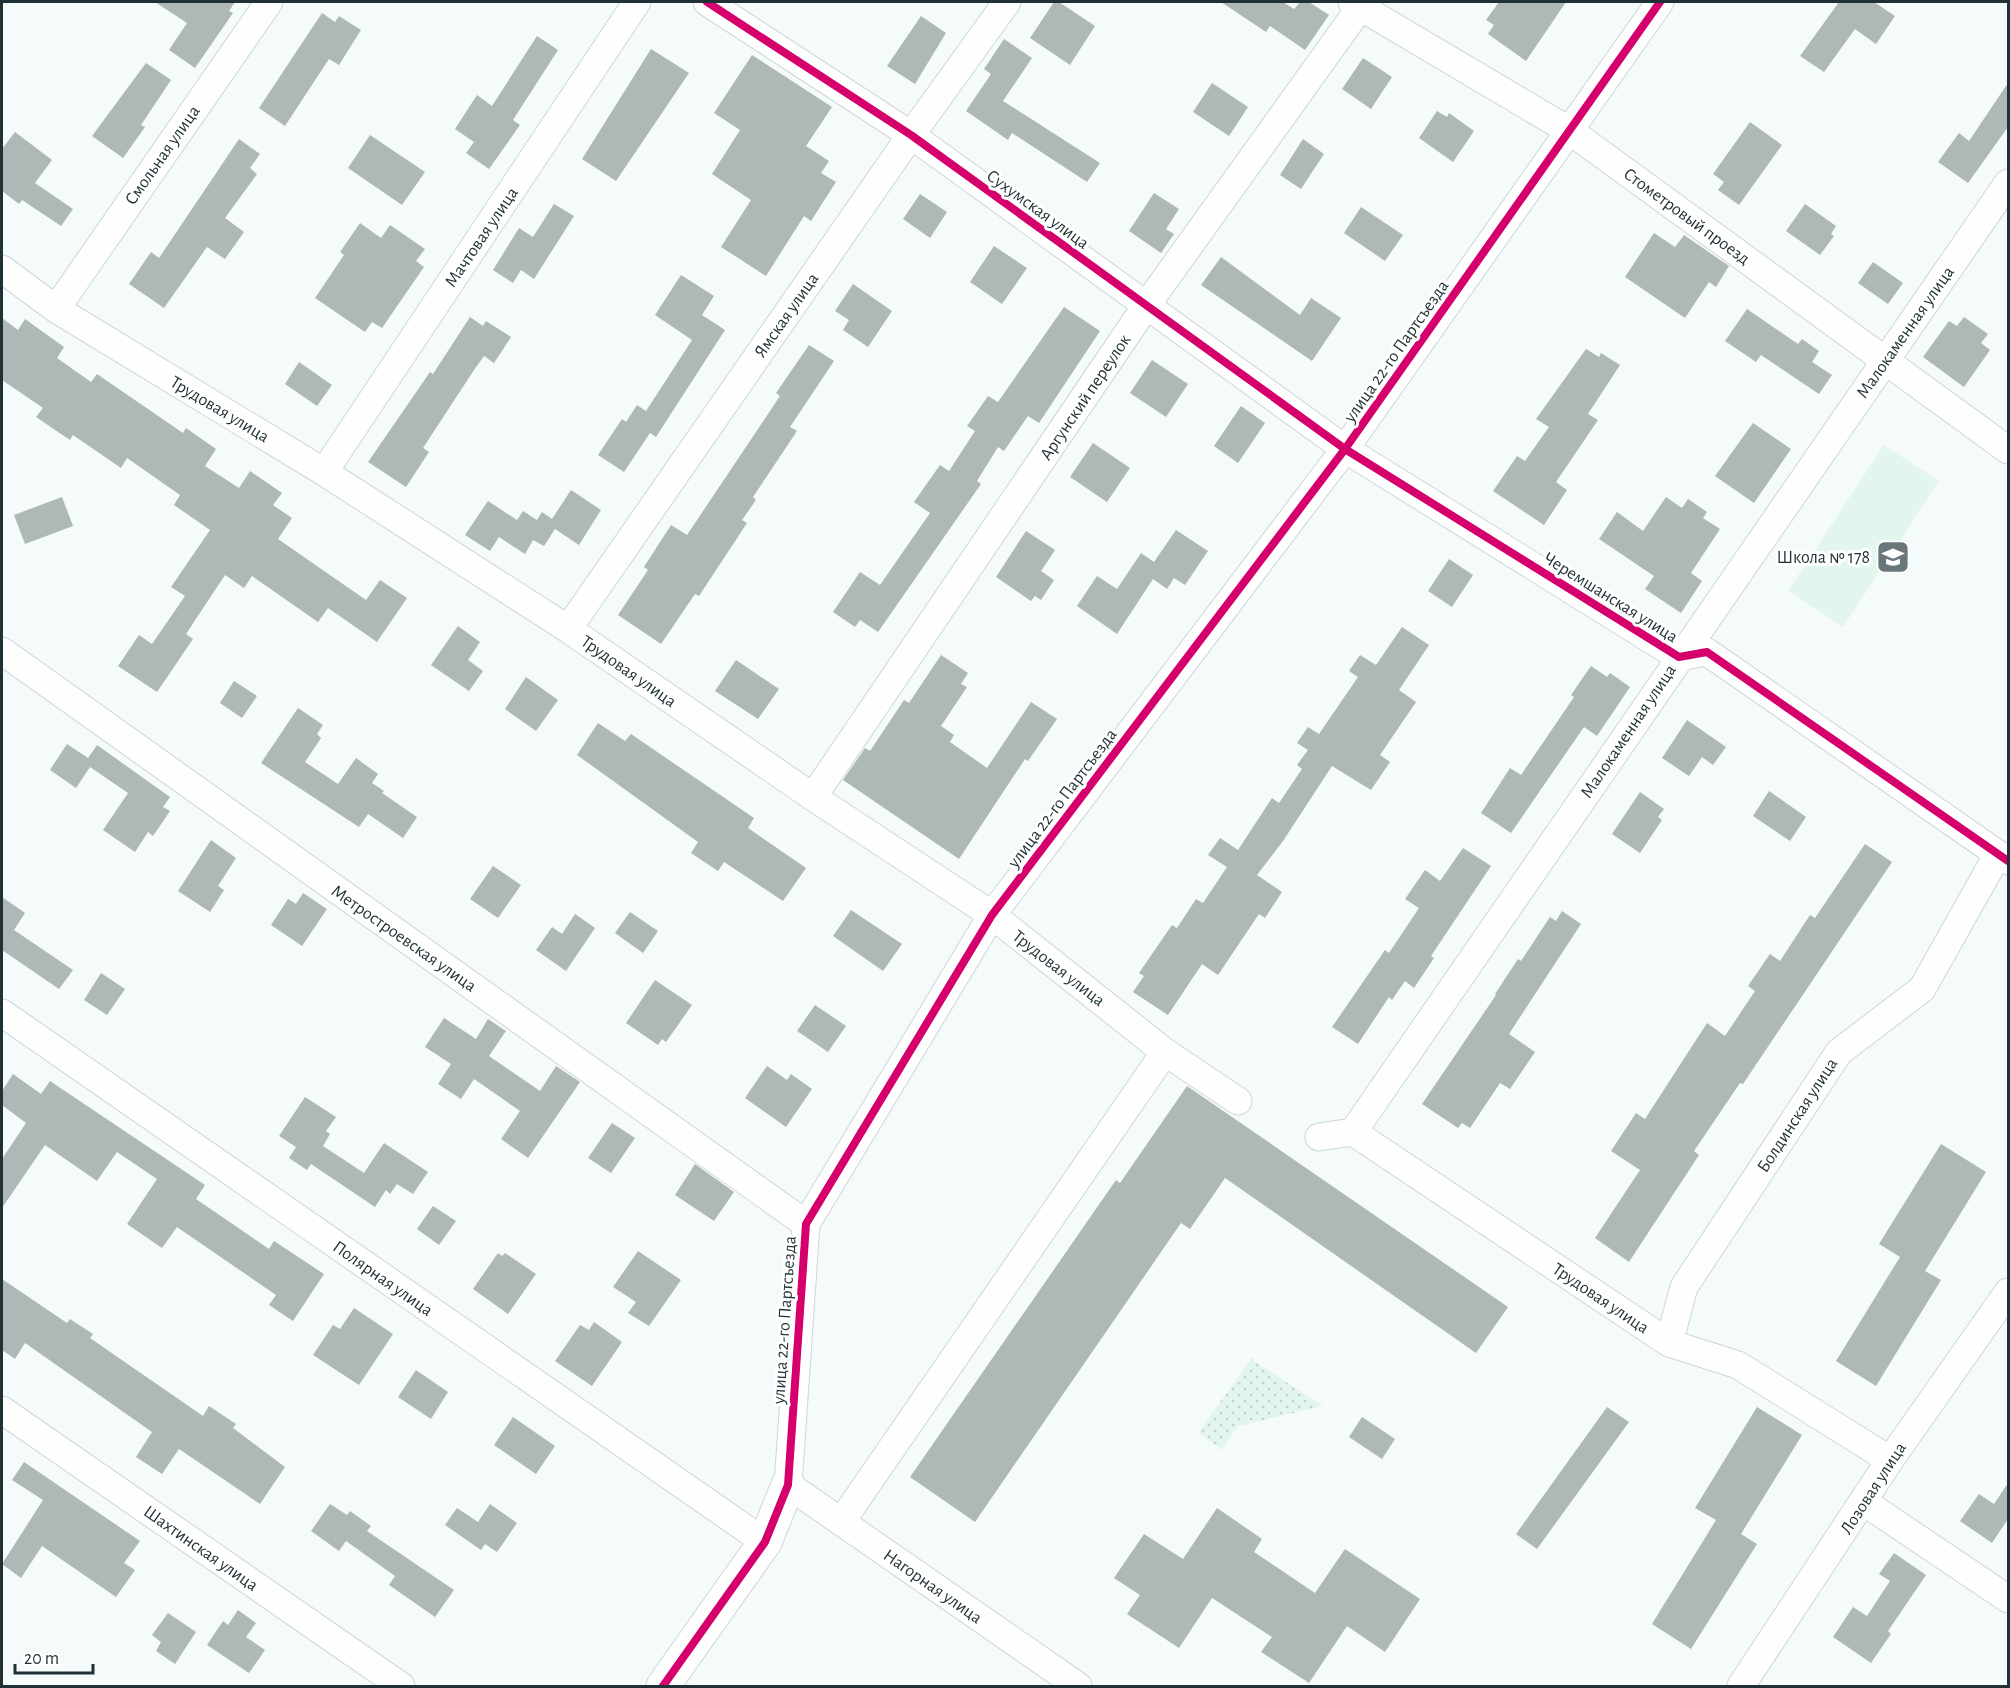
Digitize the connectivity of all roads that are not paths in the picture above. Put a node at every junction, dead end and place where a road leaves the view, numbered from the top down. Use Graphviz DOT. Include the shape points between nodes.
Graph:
graph roads {
  1 [pos="269,2"];
  2 [pos="637,2"];
  3 [pos="706,2"];
  4 [pos="1007,2"];
  5 [pos="1660,2"];
  6 [pos="1359,3"];
  7 [pos="1570,131"];
  8 [pos="911,135"];
  9 [pos="2008,183"];
  10 [pos="2,269"];
  11 [pos="1146,306"];
  12 [pos="56,309"];
  13 [pos="1885,361"];
  14 [pos="1345,449"];
  15 [pos="2008,450"];
  16 [pos="324,472"];
  17 [pos="568,629"];
  18 [pos="2,651"];
  19 [pos="1679,657"];
  20 [pos="813,797"];
  21 [pos="2003,857"];
  22 [pos="992,915"];
  23 [pos="2,1013"];
  24 [pos="1165,1052"];
  25 [pos="1238,1101"];
  26 [pos="1353,1132"];
  27 [pos="1319,1137"];
  28 [pos="806,1224"];
  29 [pos="2008,1292"];
  30 [pos="1669,1343"];
  31 [pos="2,1410"];
  32 [pos="1890,1460"];
  33 [pos="788,1485"];
  34 [pos="1864,1502"];
  35 [pos="841,1522"];
  36 [pos="765,1542"];
  37 [pos="2008,1599"];
  38 [pos="401,1686"];
  39 [pos="663,1686"];
  40 [pos="1078,1686"];
  41 [pos="1741,1686"];
  1 -- 12 [label="street, Смольная улица"];
  2 -- 16 [label="street, Мачтовая улица"];
  3 -- 8 [label="street, Сухумская улица"];
  4 -- 8 [label="street, Ямская улица"];
  5 -- 7 [label="street, улица 22-го Партсъезда"];
  6 -- 7 [label="street, Стометровый проезд"];
  6 -- 11 [label="street, Аргунский переулок"];
  7 -- 13 [label="street, Стометровый проезд"];
  7 -- 14 [label="street, улица 22-го Партсъезда"];
  8 -- 11 [label="street, Сухумская улица"];
  8 -- 17 [label="street, Ямская улица"];
  9 -- 13 [label="street, Малокаменная улица"];
  10 -- 12 [label="street, Трудовая улица"];
  11 -- 14 [label="street, Сухумская улица"];
  11 -- 20 [label="street, Аргунский переулок"];
  12 -- 16 [label="street, Трудовая улица"];
  13 -- 15 [label="street, Стометровый проезд"];
  13 -- 19 [label="street, Малокаменная улица"];
  14 -- 19 [label="street, Черемшанская улица"];
  14 -- 22 [label="street, улица 22-го Партсъезда"];
  16 -- 17 [label="street, Трудовая улица"];
  17 -- 20 [label="street, Трудовая улица"];
  18 -- 28 [label="street, Метростроевская улица"];
  19 -- 21 [label="street, Черемшанская улица" via="1707,652"];
  19 -- 26 [label="street, Малокаменная улица"];
  20 -- 22 [label="street, Трудовая улица"];
  21 -- 30 [label="street, Болдинская улица" via="1922,989 1839,1052 1684,1287"];
  22 -- 24 [label="street, Трудовая улица"];
  22 -- 28 [label="street, улица 22-го Партсъезда"];
  23 -- 36 [label="street, Полярная улица"];
  24 -- 25 [label="street, Трудовая улица"];
  24 -- 35 [label="street"];
  26 -- 27 [label="street"];
  26 -- 30 [label="street, Трудовая улица"];
  28 -- 33 [label="street, улица 22-го Партсъезда"];
  29 -- 32 [label="street, Лозовая улица"];
  30 -- 32 [label="street, Трудовая улица" via="1738,1365"];
  31 -- 38 [label="street, Шахтинская улица"];
  32 -- 34 [label="street, Лозовая улица"];
  33 -- 35 [label="street, Нагорная улица"];
  33 -- 36 [label="street, улица 22-го Партсъезда"];
  34 -- 37 [label="street"];
  34 -- 41 [label="street, Лозовая улица"];
  35 -- 40 [label="street, Нагорная улица"];
  36 -- 39 [label="street, улица 22-го Партсъезда"];
}
